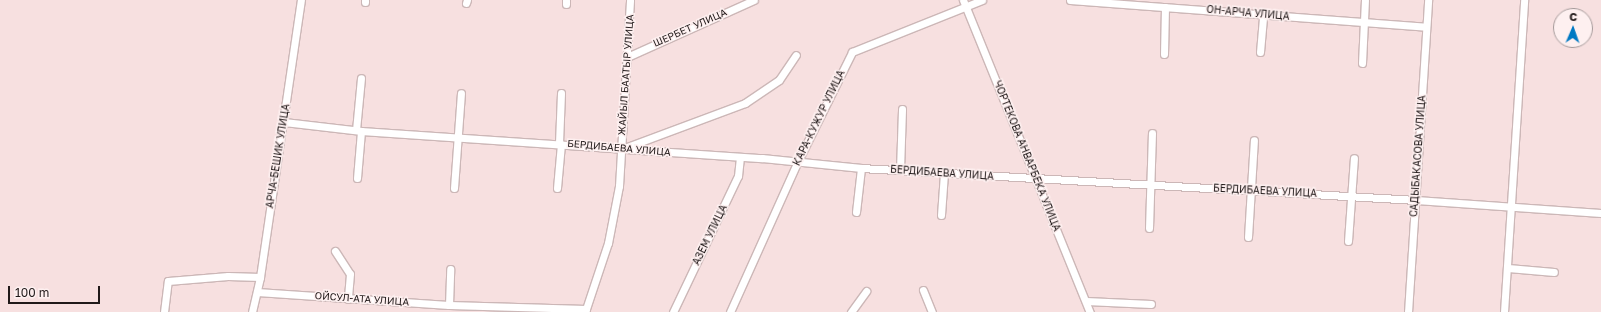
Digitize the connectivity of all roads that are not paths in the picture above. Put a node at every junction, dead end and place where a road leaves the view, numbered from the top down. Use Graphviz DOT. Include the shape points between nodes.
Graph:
graph roads {
  1 [pos="301,0"];
  2 [pos="630,0"];
  3 [pos="754,0"];
  4 [pos="962,0"];
  5 [pos="982,0"];
  6 [pos="1070,0"];
  7 [pos="1365,0"];
  8 [pos="1428,0"];
  9 [pos="1524,0"];
  10 [pos="1165,6"];
  11 [pos="966,7"];
  12 [pos="1264,15"];
  13 [pos="1364,22"];
  14 [pos="1426,26"];
  15 [pos="1260,52"];
  16 [pos="1164,54"];
  17 [pos="796,55"];
  18 [pos="627,57"];
  19 [pos="1362,63"];
  20 [pos="360,78"];
  21 [pos="561,92"];
  22 [pos="461,93"];
  23 [pos="902,109"];
  24 [pos="284,122"];
  25 [pos="358,130"];
  26 [pos="1152,132"];
  27 [pos="458,137"];
  28 [pos="1254,140"];
  29 [pos="560,143"];
  30 [pos="621,149"];
  31 [pos="740,157"];
  32 [pos="1354,158"];
  33 [pos="797,163"];
  34 [pos="861,168"];
  35 [pos="900,170"];
  36 [pos="944,173"];
  37 [pos="357,178"];
  38 [pos="1036,180"];
  39 [pos="1150,185"];
  40 [pos="454,188"];
  41 [pos="557,188"];
  42 [pos="1251,190"];
  43 [pos="1353,196"];
  44 [pos="1416,200"];
  45 [pos="1511,208"];
  46 [pos="856,212"];
  47 [pos="1601,213"];
  48 [pos="941,215"];
  49 [pos="1149,228"];
  50 [pos="1248,237"];
  51 [pos="1348,241"];
  52 [pos="335,252"];
  53 [pos="1508,268"];
  54 [pos="450,269"];
  55 [pos="1554,272"];
  56 [pos="260,277"];
  57 [pos="923,290"];
  58 [pos="866,291"];
  59 [pos="257,292"];
  60 [pos="348,299"];
  61 [pos="1086,301"];
  62 [pos="1151,304"];
  63 [pos="449,305"];
  64 [pos="586,311"];
  65 [pos="164,312"];
  66 [pos="252,312"];
  67 [pos="673,312"];
  68 [pos="730,312"];
  69 [pos="852,312"];
  70 [pos="932,312"];
  71 [pos="1090,312"];
  72 [pos="1408,312"];
  73 [pos="1504,312"];
  1 -- 24 [label="street, АРЧА-БЕШИК УЛИЦА"];
  2 -- 18 [label="street, ЖАЙЫЛ БААТЫР УЛИЦА"];
  3 -- 18 [label="street, ШЕРБЕТ УЛИЦА"];
  4 -- 11 [label="street, ЧОРТЕКОВА АНВАРБЕКА УЛИЦА"];
  5 -- 11 [label="street, КАРА-КУЖУР УЛИЦА"];
  6 -- 10 [label="street, ОН-АРЧА УЛИЦА"];
  7 -- 13 [label="street"];
  8 -- 14 [label="street, САДЫБАКАСОВА УЛИЦА"];
  9 -- 45 [label="street"];
  10 -- 12 [label="street, ОН-АРЧА УЛИЦА"];
  10 -- 16 [label="street"];
  11 -- 33 [label="street, КАРА-КУЖУР УЛИЦА" via="852,52"];
  11 -- 38 [label="street, ЧОРТЕКОВА АНВАРБЕКА УЛИЦА"];
  12 -- 13 [label="street, ОН-АРЧА УЛИЦА"];
  12 -- 15 [label="street"];
  13 -- 14 [label="street, ОН-АРЧА УЛИЦА"];
  13 -- 19 [label="street"];
  14 -- 44 [label="street, САДЫБАКАСОВА УЛИЦА"];
  17 -- 30 [label="street" via="779,80 745,104"];
  18 -- 30 [label="street, ЖАЙЫЛ БААТЫР УЛИЦА"];
  20 -- 25 [label="street"];
  21 -- 29 [label="street"];
  22 -- 27 [label="street"];
  23 -- 35 [label="street"];
  24 -- 25 [label="street, БЕРДИБАЕВА УЛИЦА"];
  24 -- 56 [label="street, АРЧА-БЕШИК УЛИЦА"];
  25 -- 27 [label="street, БЕРДИБАЕВА УЛИЦА"];
  25 -- 37 [label="street"];
  26 -- 39 [label="street"];
  27 -- 29 [label="street, БЕРДИБАЕВА УЛИЦА"];
  27 -- 40 [label="street"];
  28 -- 42 [label="street"];
  29 -- 30 [label="street, БЕРДИБАЕВА УЛИЦА"];
  29 -- 41 [label="street"];
  30 -- 31 [label="street, БЕРДИБАЕВА УЛИЦА"];
  30 -- 64 [label="street, ЖАЙЫЛ БААТЫР УЛИЦА" via="619,186 608,243"];
  31 -- 33 [label="street, БЕРДИБАЕВА УЛИЦА"];
  31 -- 67 [label="street, АЗЕМ УЛИЦА" via="738,176"];
  32 -- 43 [label="street"];
  33 -- 34 [label="street, БЕРДИБАЕВА УЛИЦА"];
  33 -- 68 [label="street, КАРА-КУЖУР УЛИЦА"];
  34 -- 35 [label="street, БЕРДИБАЕВА УЛИЦА"];
  34 -- 46 [label="street"];
  35 -- 36 [label="street, БЕРДИБАЕВА УЛИЦА"];
  36 -- 38 [label="street, БЕРДИБАЕВА УЛИЦА"];
  36 -- 48 [label="street"];
  38 -- 39 [label="street, БЕРДИБАЕВА УЛИЦА"];
  38 -- 61 [label="street, ЧОРТЕКОВА АНВАРБЕКА УЛИЦА"];
  39 -- 42 [label="street, БЕРДИБАЕВА УЛИЦА"];
  39 -- 49 [label="street"];
  42 -- 43 [label="street, БЕРДИБАЕВА УЛИЦА"];
  42 -- 50 [label="street"];
  43 -- 44 [label="street, БЕРДИБАЕВА УЛИЦА"];
  43 -- 51 [label="street"];
  44 -- 45 [label="street, БЕРДИБАЕВА УЛИЦА"];
  44 -- 72 [label="street, САДЫБАКАСОВА УЛИЦА"];
  45 -- 47 [label="street, БЕРДИБАЕВА УЛИЦА"];
  45 -- 53 [label="street"];
  52 -- 60 [label="street" via="350,274"];
  53 -- 55 [label="street"];
  53 -- 73 [label="street"];
  54 -- 63 [label="street"];
  56 -- 59 [label="street, АРЧА-БЕШИК УЛИЦА"];
  56 -- 65 [label="street" via="228,276 168,281"];
  57 -- 70 [label="street"];
  58 -- 69 [label="street"];
  59 -- 60 [label="street, ОЙСУЛ-АТА УЛИЦА"];
  59 -- 66 [label="street, АРЧА-БЕШИК УЛИЦА"];
  60 -- 63 [label="street, ОЙСУЛ-АТА УЛИЦА"];
  61 -- 62 [label="street"];
  61 -- 71 [label="street, ЧОРТЕКОВА АНВАРБЕКА УЛИЦА"];
  63 -- 64 [label="street, ОЙСУЛ-АТА УЛИЦА"];
}
